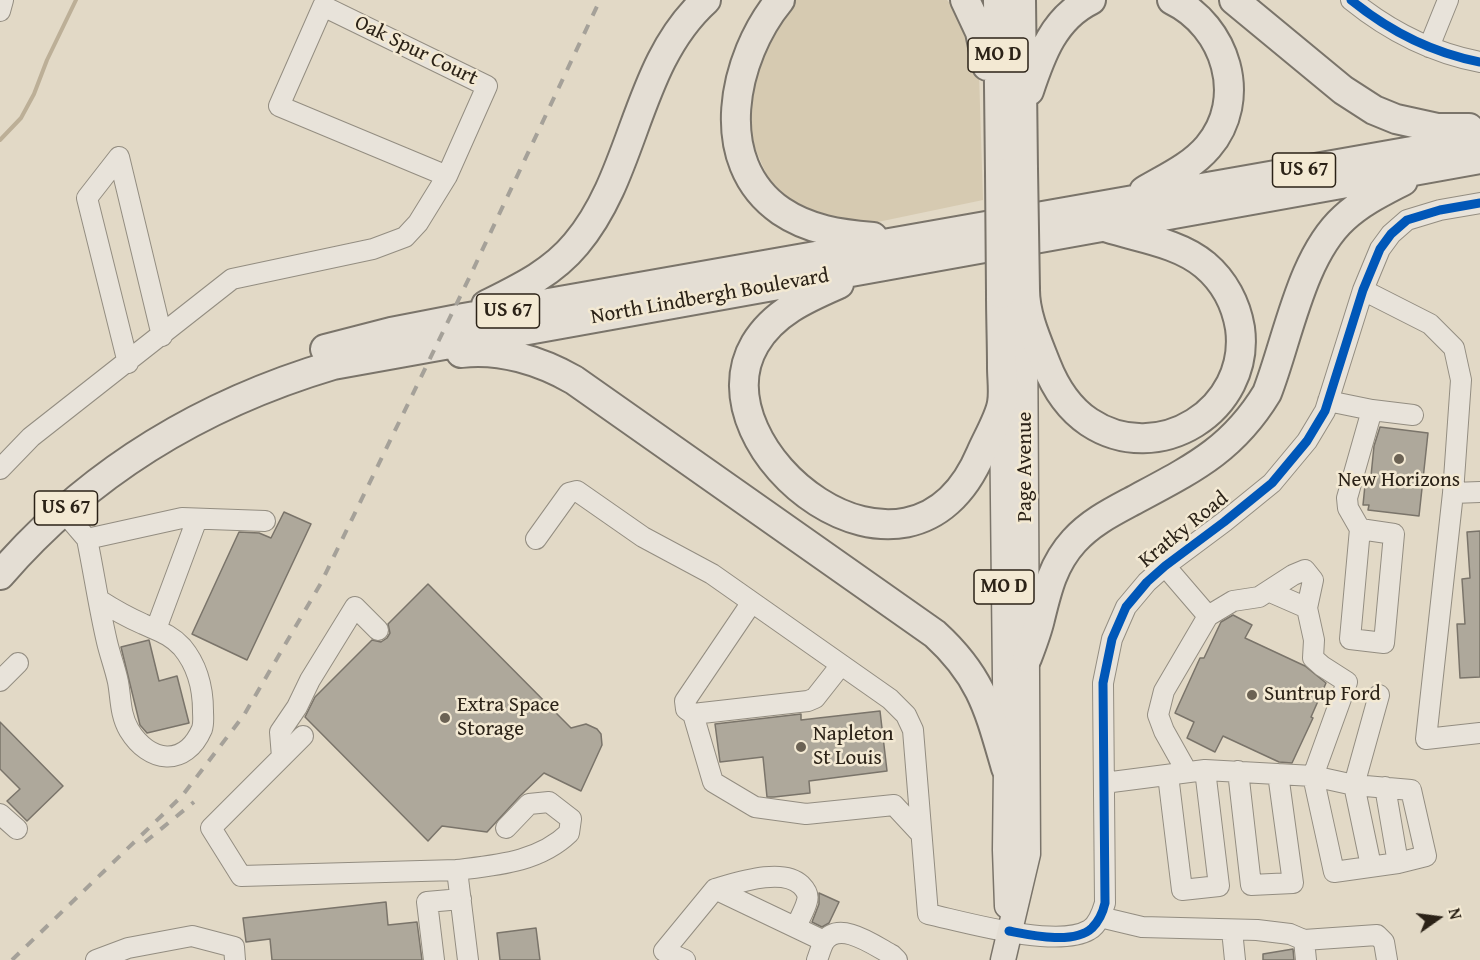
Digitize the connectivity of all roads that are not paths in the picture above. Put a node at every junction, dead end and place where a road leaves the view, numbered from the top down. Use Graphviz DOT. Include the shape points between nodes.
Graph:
graph roads {
  1 [pos="3,0"];
  2 [pos="706,0"];
  3 [pos="780,0"];
  4 [pos="965,0"];
  5 [pos="998,0"];
  6 [pos="1021,0"];
  7 [pos="1091,0"];
  8 [pos="1172,0"];
  9 [pos="1234,0"];
  10 [pos="1351,0"];
  11 [pos="1448,0"];
  12 [pos="0,11"];
  13 [pos="1429,47"];
  14 [pos="1480,62"];
  15 [pos="1011,110"];
  16 [pos="1480,127"];
  17 [pos="1480,139"];
  18 [pos="1480,159"];
  19 [pos="1424,170"];
  20 [pos="447,176"];
  21 [pos="1128,201"];
  22 [pos="1480,203"];
  23 [pos="1103,226"];
  24 [pos="905,240"];
  25 [pos="876,267"];
  26 [pos="1363,290"];
  27 [pos="1017,296"];
  28 [pos="458,319"];
  29 [pos="162,336"];
  30 [pos="128,363"];
  31 [pos="1328,401"];
  32 [pos="1002,405"];
  33 [pos="1372,410"];
  34 [pos="1413,416"];
  35 [pos="182,427"];
  36 [pos="0,469"];
  37 [pos="1480,492"];
  38 [pos="1453,493"];
  39 [pos="63,511"];
  40 [pos="197,519"];
  41 [pos="264,521"];
  42 [pos="1360,529"];
  43 [pos="87,538"];
  44 [pos="536,539"];
  45 [pos="0,548"];
  46 [pos="1165,566"];
  47 [pos="0,575"];
  48 [pos="1268,591"];
  49 [pos="99,600"];
  50 [pos="752,602"];
  51 [pos="1307,608"];
  52 [pos="1208,616"];
  53 [pos="156,629"];
  54 [pos="378,630"];
  55 [pos="1027,658"];
  56 [pos="18,663"];
  57 [pos="842,665"];
  58 [pos="0,681"];
  59 [pos="1379,695"];
  60 [pos="693,714"];
  61 [pos="1480,734"];
  62 [pos="303,736"];
  63 [pos="282,757"];
  64 [pos="1006,768"];
  65 [pos="1238,771"];
  66 [pos="1187,772"];
  67 [pos="1278,774"];
  68 [pos="1313,776"];
  69 [pos="1104,783"];
  70 [pos="1354,784"];
  71 [pos="1385,787"];
  72 [pos="0,814"];
  73 [pos="506,828"];
  74 [pos="17,829"];
  75 [pos="921,834"];
  76 [pos="1398,862"];
  77 [pos="1371,866"];
  78 [pos="457,870"];
  79 [pos="1251,885"];
  80 [pos="1219,886"];
  81 [pos="715,889"];
  82 [pos="460,899"];
  83 [pos="1100,917"];
  84 [pos="796,927"];
  85 [pos="1232,930"];
  86 [pos="1009,931"];
  87 [pos="1304,940"];
  88 [pos="825,941"];
  89 [pos="664,956"];
  90 [pos="96,960"];
  91 [pos="235,960"];
  92 [pos="434,960"];
  93 [pos="468,960"];
  94 [pos="685,960"];
  95 [pos="817,960"];
  96 [pos="897,960"];
  97 [pos="1003,960"];
  98 [pos="1235,960"];
  99 [pos="1306,960"];
  100 [pos="1387,960"];
  1 -- 12 [label="street"];
  2 -- 28 [label="highway" via="686,22 663,59 603,203 576,244 538,278"];
  3 -- 24 [label="highway" via="753,43 738,92 736,126 748,171 780,210 807,225 840,234"];
  4 -- 15 [label="highway"];
  5 -- 15 [label="highway, Page Avenue / MO D"];
  6 -- 15 [label="highway, Page Avenue / MO D"];
  7 -- 15 [label="highway" via="1076,8 1048,43"];
  8 -- 21 [label="highway" via="1195,14 1216,39 1228,82 1226,112 1215,138 1194,161"];
  9 -- 16 [label="highway" via="1343,90 1374,110 1437,128"];
  10 -- 13 [label="street" via="1390,28"];
  11 -- 13 [label="street"];
  13 -- 14 [label="street"];
  15 -- 27 [label="highway, Page Avenue / MO D, bridge"];
  17 -- 21 [label="highway, North Lindbergh Boulevard / US 67"];
  18 -- 19 [label="highway, North Lindbergh Boulevard / US 67"];
  19 -- 23 [label="highway, North Lindbergh Boulevard / US 67"];
  19 -- 55 [label="highway" via="1360,205 1323,242 1267,393 1235,436 1208,458 1097,521 1074,542 1048,586"];
  20 -- 20 [label="street, Oak Spur Court" via="487,86 323,6 279,106"];
  20 -- 29 [label="street" via="405,237 373,249 232,279"];
  21 -- 24 [label="highway, North Lindbergh Boulevard / US 67"];
  22 -- 26 [label="street, Kratky Road" via="1407,220 1380,249"];
  23 -- 25 [label="highway, North Lindbergh Boulevard / US 67"];
  23 -- 27 [label="highway" via="1161,243 1192,257 1205,265 1234,304 1241,337 1240,354 1223,398 1201,420 1180,430 1143,438 1114,434 1089,422 1059,391"];
  24 -- 28 [label="highway, North Lindbergh Boulevard / US 67"];
  25 -- 32 [label="highway" via="803,300 776,319 755,344 746,369 748,415 778,467 820,502 852,518 881,525 911,522 937,511 959,490 978,461"];
  25 -- 35 [label="highway, North Lindbergh Boulevard / US 67" via="333,365 268,386"];
  26 -- 31 [label="street, Kratky Road"];
  26 -- 38 [label="street" via="1430,324 1454,348 1461,380"];
  27 -- 32 [label="highway, Page Avenue / MO D"];
  27 -- 55 [label="main road, Page Avenue / MO D"];
  28 -- 45 [label="highway, North Lindbergh Boulevard / US 67" via="340,344 251,374 207,394 164,416 104,456"];
  29 -- 30 [label="street"];
  29 -- 30 [label="street" via="119,157 87,198"];
  30 -- 36 [label="street" via="31,437"];
  31 -- 33 [label="street"];
  31 -- 46 [label="street, Kratky Road" via="1307,441 1272,483"];
  32 -- 64 [label="main road, Page Avenue / MO D"];
  33 -- 34 [label="street"];
  33 -- 42 [label="street" via="1347,498"];
  35 -- 39 [label="highway, North Lindbergh Boulevard / US 67" via="117,467"];
  35 -- 64 [label="highway" via="334,377 434,357 484,352 541,363 595,394 935,634 961,661 986,701"];
  37 -- 38 [label="street"];
  38 -- 61 [label="street" via="1425,739"];
  39 -- 43 [label="street"];
  39 -- 47 [label="highway, North Lindbergh Boulevard / US 67"];
  40 -- 41 [label="street"];
  40 -- 43 [label="street" via="182,518"];
  40 -- 53 [label="street"];
  42 -- 42 [label="street" via="1394,534 1384,643 1350,639"];
  43 -- 49 [label="street"];
  44 -- 50 [label="street" via="569,493 577,491 643,537 712,574"];
  46 -- 52 [label="street"];
  46 -- 69 [label="street, Kratky Road" via="1126,607 1112,639 1103,683"];
  48 -- 51 [label="street"];
  48 -- 51 [label="street" via="1305,570 1312,580"];
  48 -- 52 [label="street" via="1259,597 1233,601"];
  49 -- 53 [label="street"];
  49 -- 53 [label="street" via="124,720 140,745 171,758 191,747 203,727 203,698 201,682 183,648 166,632"];
  50 -- 57 [label="street"];
  50 -- 60 [label="street" via="685,701 686,710"];
  51 -- 68 [label="street" via="1314,640 1313,658 1347,682"];
  52 -- 66 [label="street" via="1164,691 1158,715"];
  54 -- 63 [label="street" via="356,608 280,732"];
  55 -- 86 [label="main road, Page Avenue / MO D" via="1028,854"];
  56 -- 58 [label="street"];
  57 -- 60 [label="street" via="815,698 808,701"];
  57 -- 75 [label="street" via="906,715 913,730"];
  59 -- 70 [label="street"];
  60 -- 75 [label="street" via="712,782 755,807 806,814 894,805"];
  62 -- 63 [label="street"];
  63 -- 78 [label="street" via="211,828 241,876"];
  64 -- 86 [label="main road, Page Avenue / MO D"];
  65 -- 66 [label="street"];
  65 -- 67 [label="street"];
  65 -- 79 [label="street"];
  66 -- 69 [label="street"];
  66 -- 80 [label="street"];
  66 -- 80 [label="street" via="1182,890"];
  67 -- 68 [label="street"];
  67 -- 79 [label="street" via="1293,883"];
  68 -- 70 [label="street"];
  68 -- 77 [label="street" via="1335,872"];
  69 -- 83 [label="street, Kratky Road" via="1106,903"];
  70 -- 71 [label="street"];
  70 -- 77 [label="street"];
  71 -- 76 [label="street"];
  71 -- 76 [label="street" via="1411,790 1426,856"];
  72 -- 74 [label="street"];
  73 -- 78 [label="street" via="530,804 549,802 571,819 569,833 536,855"];
  75 -- 86 [label="street" via="928,914"];
  76 -- 77 [label="street"];
  78 -- 82 [label="street"];
  79 -- 80 [label="street"];
  81 -- 84 [label="street"];
  81 -- 84 [label="street" via="755,877 798,882 806,890 808,900"];
  81 -- 89 [label="street"];
  82 -- 92 [label="street" via="427,902"];
  82 -- 93 [label="street"];
  83 -- 85 [label="street" via="1142,927"];
  83 -- 86 [label="street" via="1092,929 1057,938"];
  84 -- 88 [label="street"];
  85 -- 87 [label="street" via="1290,934"];
  85 -- 98 [label="street"];
  86 -- 97 [label="main road, Page Avenue / MO D"];
  87 -- 99 [label="street"];
  87 -- 100 [label="street" via="1377,935 1384,942"];
  88 -- 95 [label="street"];
  88 -- 96 [label="street" via="848,932"];
  89 -- 94 [label="street"];
  90 -- 91 [label="street" via="128,948 192,936 234,947"];
}
